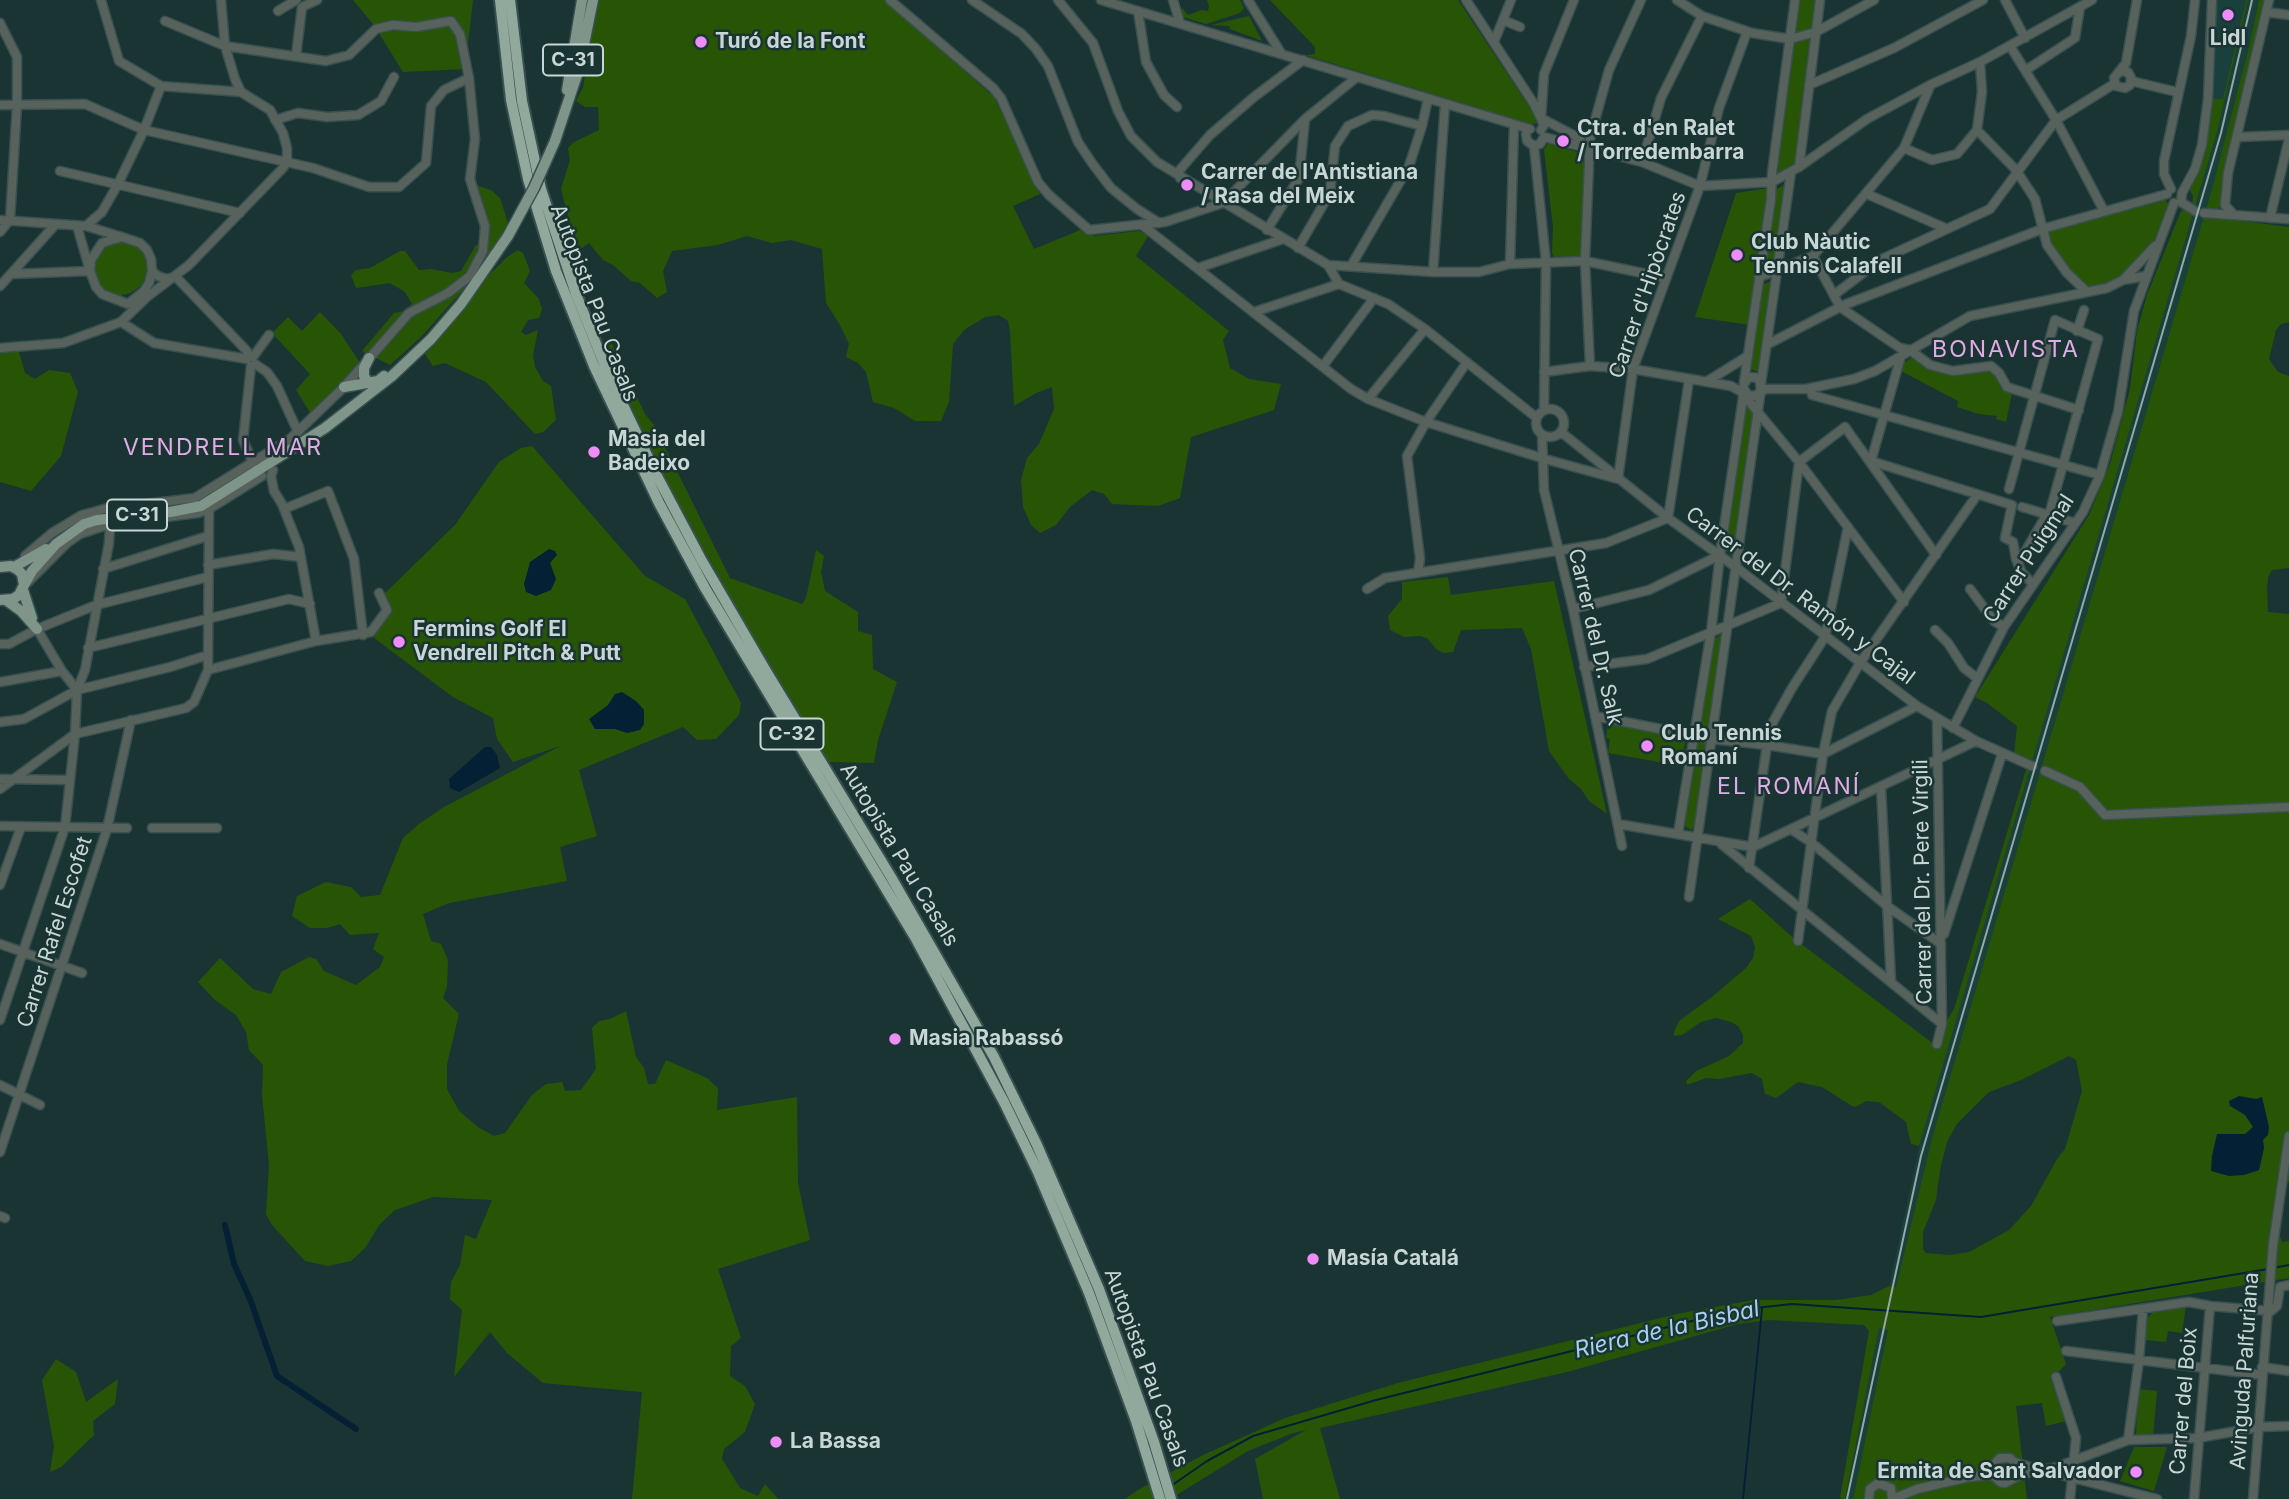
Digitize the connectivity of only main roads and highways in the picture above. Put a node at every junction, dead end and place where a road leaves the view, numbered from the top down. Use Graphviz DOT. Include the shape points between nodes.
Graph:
graph roads {
  1 [pos="500,0"];
  2 [pos="510,0"];
  3 [pos="582,0"];
  4 [pos="591,0"];
  5 [pos="553,141"];
  6 [pos="507,235"];
  7 [pos="369,358"];
  8 [pos="396,368"];
  9 [pos="368,383"];
  10 [pos="344,387"];
  11 [pos="8,567"];
  12 [pos="24,587"];
  13 [pos="2,599"];
  14 [pos="1149,1445"];
  15 [pos="1160,1499"];
  16 [pos="1174,1499"];
  1 -- 14 [label="highway, Autopista Pau Casals / C-32" via="511,100 533,198 594,366 705,588 916,939 1000,1092 1083,1276"];
  2 -- 14 [label="highway, Autopista Pau Casals / C-32" via="522,101 541,189 571,282 609,376 702,561 993,1057 1083,1250"];
  3 -- 5 [label="main road, C-31"];
  4 -- 5 [label="main road, C-31" via="586,42"];
  5 -- 6 [label="main road, C-31, bridge"];
  6 -- 8 [label="main road, C-31" via="461,299"];
  6 -- 12 [label="main road, C-31" via="461,304 431,339 325,428 201,506 84,524 56,544"];
  7 -- 9 [label="main road" via="364,368"];
  8 -- 9 [label="main road"];
  8 -- 11 [label="main road, C-31" via="330,421 200,503 94,517 76,524 41,552"];
  9 -- 10 [label="main road"];
  11 -- 12 [label="main road" via="22,574"];
  12 -- 13 [label="main road, C-31" via="19,595"];
  12 -- 13 [label="main road" via="37,629 22,611"];
  14 -- 15 [label="highway, Autopista Pau Casals / C-32"];
  14 -- 16 [label="highway, Autopista Pau Casals / C-32"];
}
